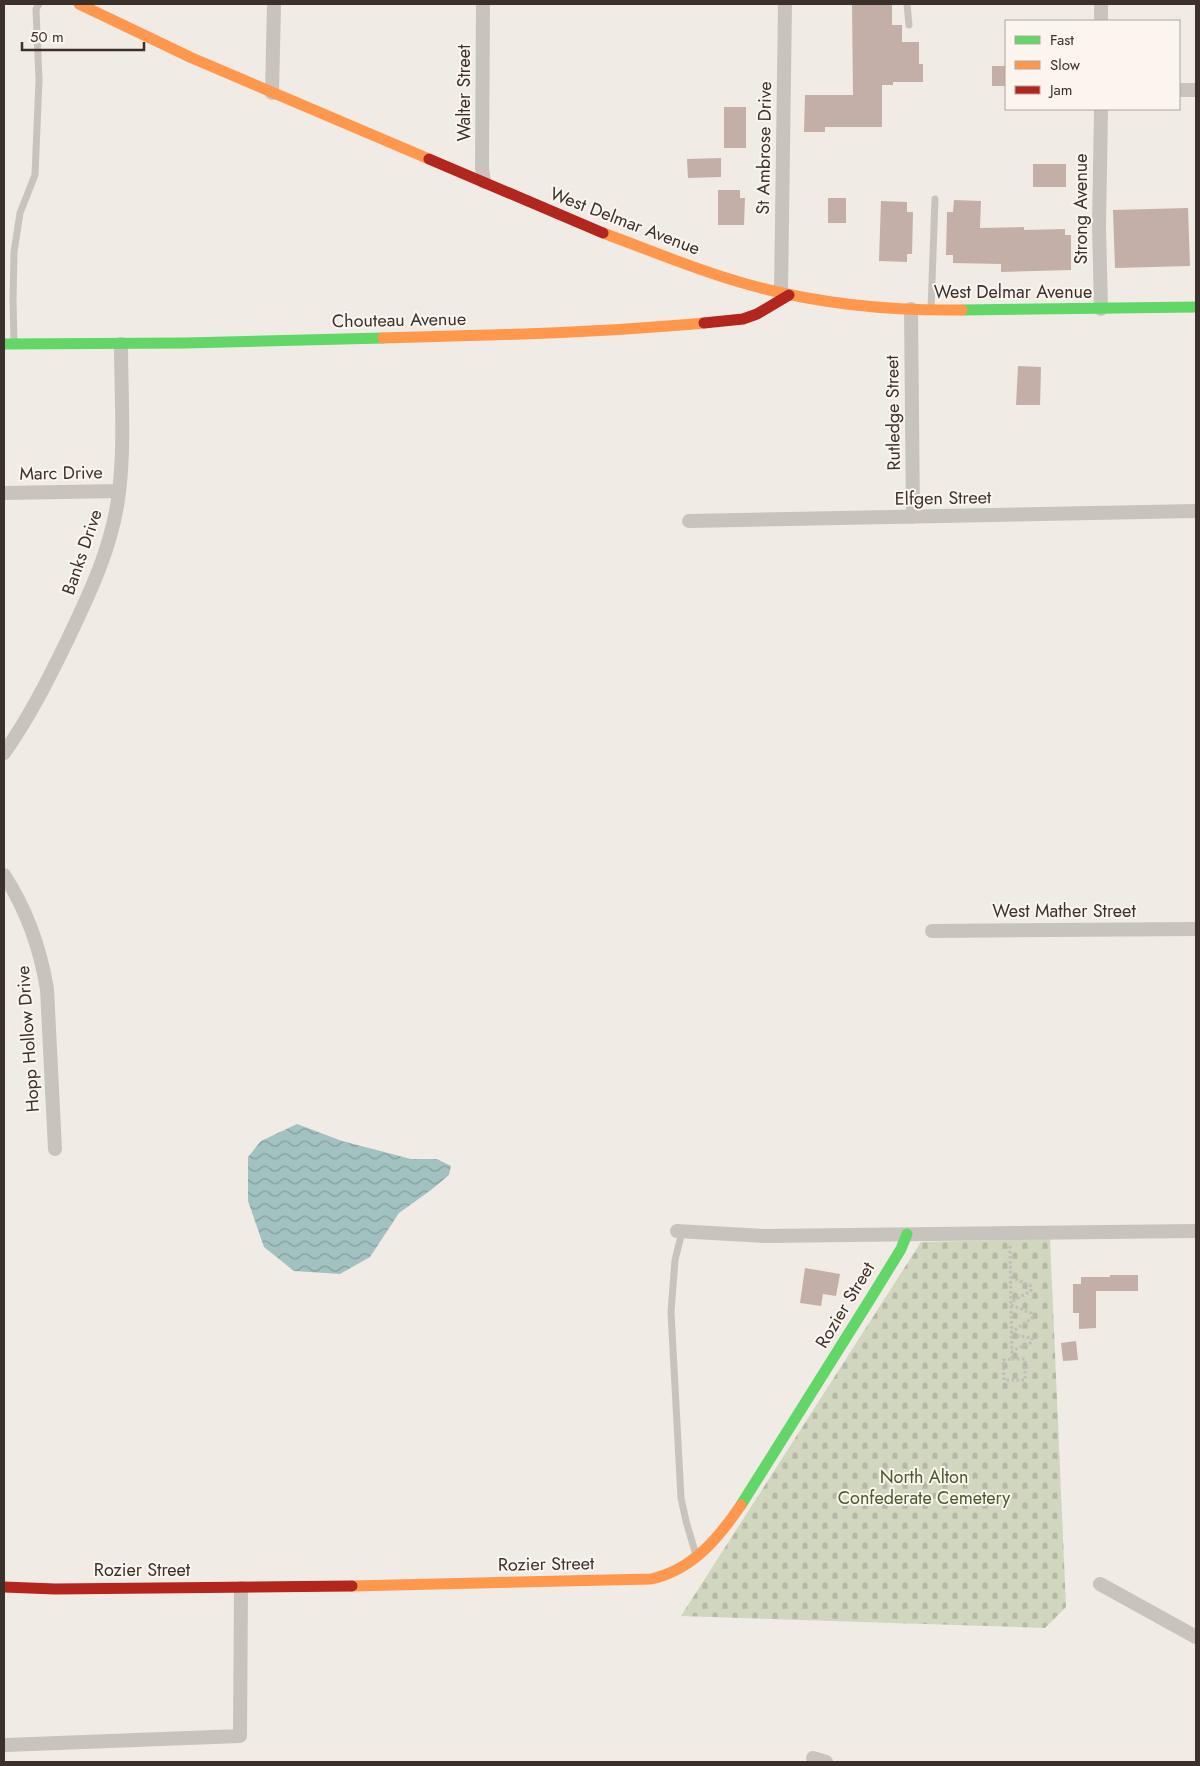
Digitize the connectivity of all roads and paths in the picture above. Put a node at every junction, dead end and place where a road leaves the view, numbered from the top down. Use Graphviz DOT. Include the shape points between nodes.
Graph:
graph roads {
  1 [pos="38,4"];
  2 [pos="79,4"];
  3 [pos="274,4"];
  4 [pos="483,4"];
  5 [pos="785,4"];
  6 [pos="908,4"];
  7 [pos="1100,4"];
  8 [pos="1101,20"];
  9 [pos="909,24"];
  10 [pos="1180,90"];
  11 [pos="1196,90"];
  12 [pos="272,93"];
  13 [pos="1100,110"];
  14 [pos="484,182"];
  15 [pos="935,199"];
  16 [pos="785,294"];
  17 [pos="1196,307"];
  18 [pos="911,309"];
  19 [pos="1101,309"];
  20 [pos="931,310"];
  21 [pos="9,344"];
  22 [pos="120,344"];
  23 [pos="119,491"];
  24 [pos="4,493"];
  25 [pos="1196,511"];
  26 [pos="913,517"];
  27 [pos="690,521"];
  28 [pos="4,753"];
  29 [pos="4,875"];
  30 [pos="1196,930"];
  31 [pos="932,931"];
  32 [pos="55,1149"];
  33 [pos="1196,1231"];
  34 [pos="680,1232"];
  35 [pos="1010,1233"];
  36 [pos="907,1234"];
  37 [pos="1011,1277"];
  38 [pos="1011,1304"];
  39 [pos="1012,1333"];
  40 [pos="1012,1351"];
  41 [pos="1012,1359"];
  42 [pos="697,1557"];
  43 [pos="1100,1584"];
  44 [pos="4,1587"];
  45 [pos="241,1588"];
  46 [pos="1196,1637"];
  47 [pos="6,1746"];
  1 -- 21 [label="lane" via="35,175 20,213 14,252"];
  2 -- 12 [label="street, West Delmar Avenue"];
  3 -- 12 [label="street"];
  4 -- 14 [label="street, Walter Street"];
  5 -- 16 [label="street, St Ambrose Drive"];
  6 -- 9 [label="lane"];
  7 -- 8 [label="street"];
  10 -- 11 [label="street"];
  12 -- 14 [label="street, West Delmar Avenue"];
  13 -- 19 [label="street, Strong Avenue"];
  14 -- 16 [label="street, West Delmar Avenue" via="600,232 735,280"];
  15 -- 20 [label="lane"];
  16 -- 18 [label="street, West Delmar Avenue" via="871,307"];
  16 -- 22 [label="street, Chouteau Avenue" via="743,320 641,329"];
  17 -- 19 [label="street, West Delmar Avenue"];
  18 -- 20 [label="street, West Delmar Avenue"];
  18 -- 26 [label="street, Rutledge Street"];
  19 -- 20 [label="street, West Delmar Avenue"];
  21 -- 22 [label="street, Chouteau Avenue"];
  22 -- 23 [label="street, Banks Drive" via="122,447"];
  23 -- 24 [label="street, Marc Drive"];
  23 -- 28 [label="street, Banks Drive" via="110,535 82,608 40,695"];
  25 -- 26 [label="street, Elfgen Street"];
  26 -- 27 [label="street, Elfgen Street"];
  29 -- 32 [label="street, Hopp Hollow Drive" via="27,914 43,963"];
  30 -- 31 [label="street, West Mather Street"];
  33 -- 35 [label="street, Rozier Street"];
  34 -- 36 [label="street, Rozier Street" via="766,1236"];
  34 -- 42 [label="lane" via="672,1285 672,1339 681,1498"];
  35 -- 36 [label="street, Rozier Street"];
  35 -- 37 [label="path"];
  36 -- 42 [label="street, Rozier Street" via="835,1358 738,1507 713,1542"];
  37 -- 38 [label="path"];
  37 -- 38 [label="path" via="1031,1286 1031,1292"];
  38 -- 39 [label="path"];
  38 -- 39 [label="path" via="1031,1313 1032,1318"];
  39 -- 40 [label="path"];
  39 -- 40 [label="path" via="1032,1338 1032,1342"];
  40 -- 41 [label="path"];
  41 -- 41 [label="path" via="1025,1359 1025,1380 1004,1380 1003,1360"];
  42 -- 45 [label="street, Rozier Street" via="661,1578 644,1580"];
  43 -- 46 [label="street"];
  44 -- 45 [label="street, Rozier Street"];
  45 -- 47 [label="street" via="240,1736"];
}
